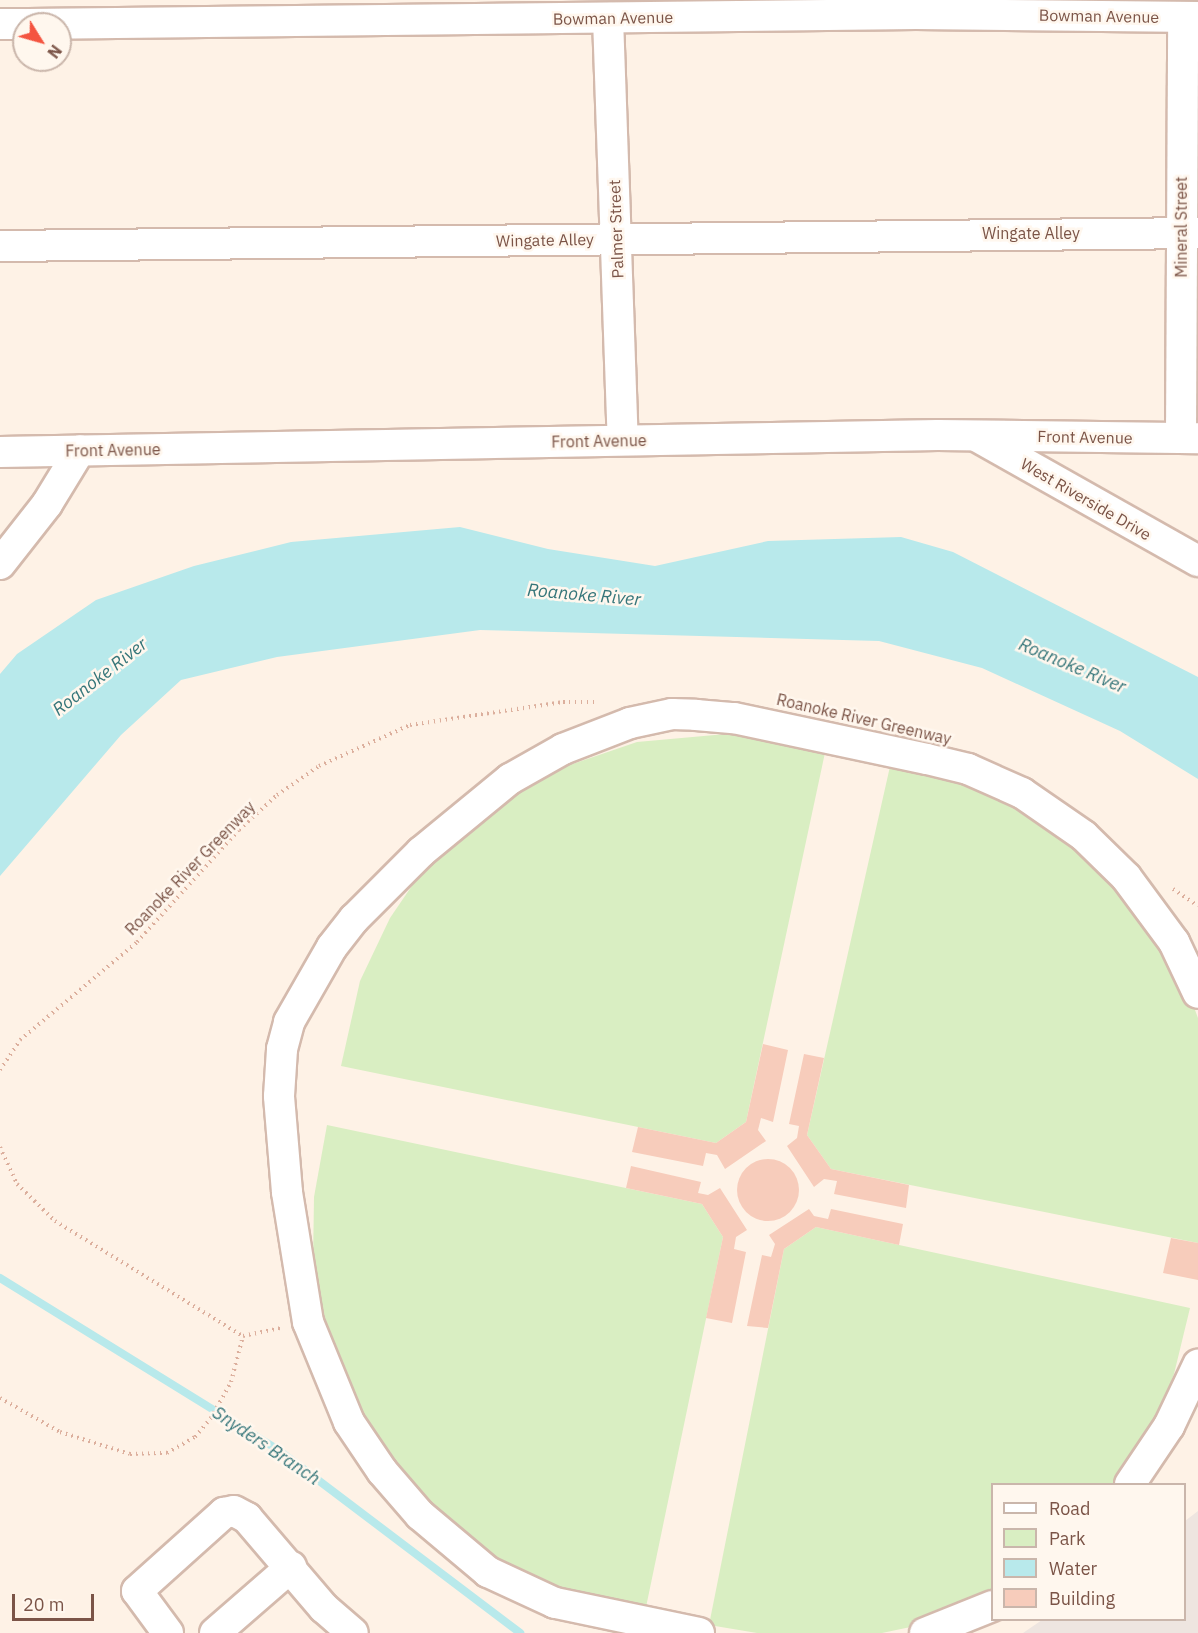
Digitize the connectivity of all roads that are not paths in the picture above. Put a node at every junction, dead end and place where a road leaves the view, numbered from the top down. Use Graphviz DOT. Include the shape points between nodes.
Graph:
graph roads {
  1 [pos="1190,17"];
  2 [pos="608,18"];
  3 [pos="72,24"];
  4 [pos="1190,233"];
  5 [pos="617,239"];
  6 [pos="0,246"];
  7 [pos="975,435"];
  8 [pos="1190,438"];
  9 [pos="623,440"];
  10 [pos="80,450"];
  11 [pos="0,452"];
  12 [pos="1198,561"];
  13 [pos="0,564"];
  14 [pos="1198,993"];
  15 [pos="1198,1365"];
  16 [pos="1131,1483"];
  17 [pos="291,1567"];
  18 [pos="991,1607"];
  19 [pos="168,1633"];
  20 [pos="215,1633"];
  21 [pos="353,1633"];
  22 [pos="699,1633"];
  23 [pos="925,1633"];
  1 -- 2 [label="street, Bowman Avenue"];
  1 -- 4 [label="street, Mineral Street"];
  2 -- 3 [label="street, Bowman Avenue"];
  2 -- 5 [label="street, Palmer Street"];
  4 -- 5 [label="street, Wingate Alley"];
  4 -- 8 [label="street, Mineral Street"];
  5 -- 6 [label="street, Wingate Alley"];
  5 -- 9 [label="street, Palmer Street"];
  7 -- 8 [label="street, Front Avenue"];
  7 -- 9 [label="street, Front Avenue"];
  7 -- 12 [label="street, West Riverside Drive"];
  9 -- 10 [label="street, Front Avenue"];
  10 -- 11 [label="street, Front Avenue"];
  10 -- 13 [label="street" via="47,504"];
  14 -- 22 [label="street" via="1174,942 1107,856 1045,806 1005,784 927,759 734,718 672,714 630,723 538,762 461,817 354,919 300,998 282,1048 279,1096 287,1192 308,1322 335,1395 365,1449 420,1515 464,1555 513,1586 555,1603"];
  15 -- 16 [label="street" via="1169,1426"];
  17 -- 19 [label="street" via="247,1518 234,1511 224,1513 137,1591"];
  17 -- 20 [label="street"];
  17 -- 21 [label="street" via="324,1608"];
  18 -- 23 [label="street"];
}
